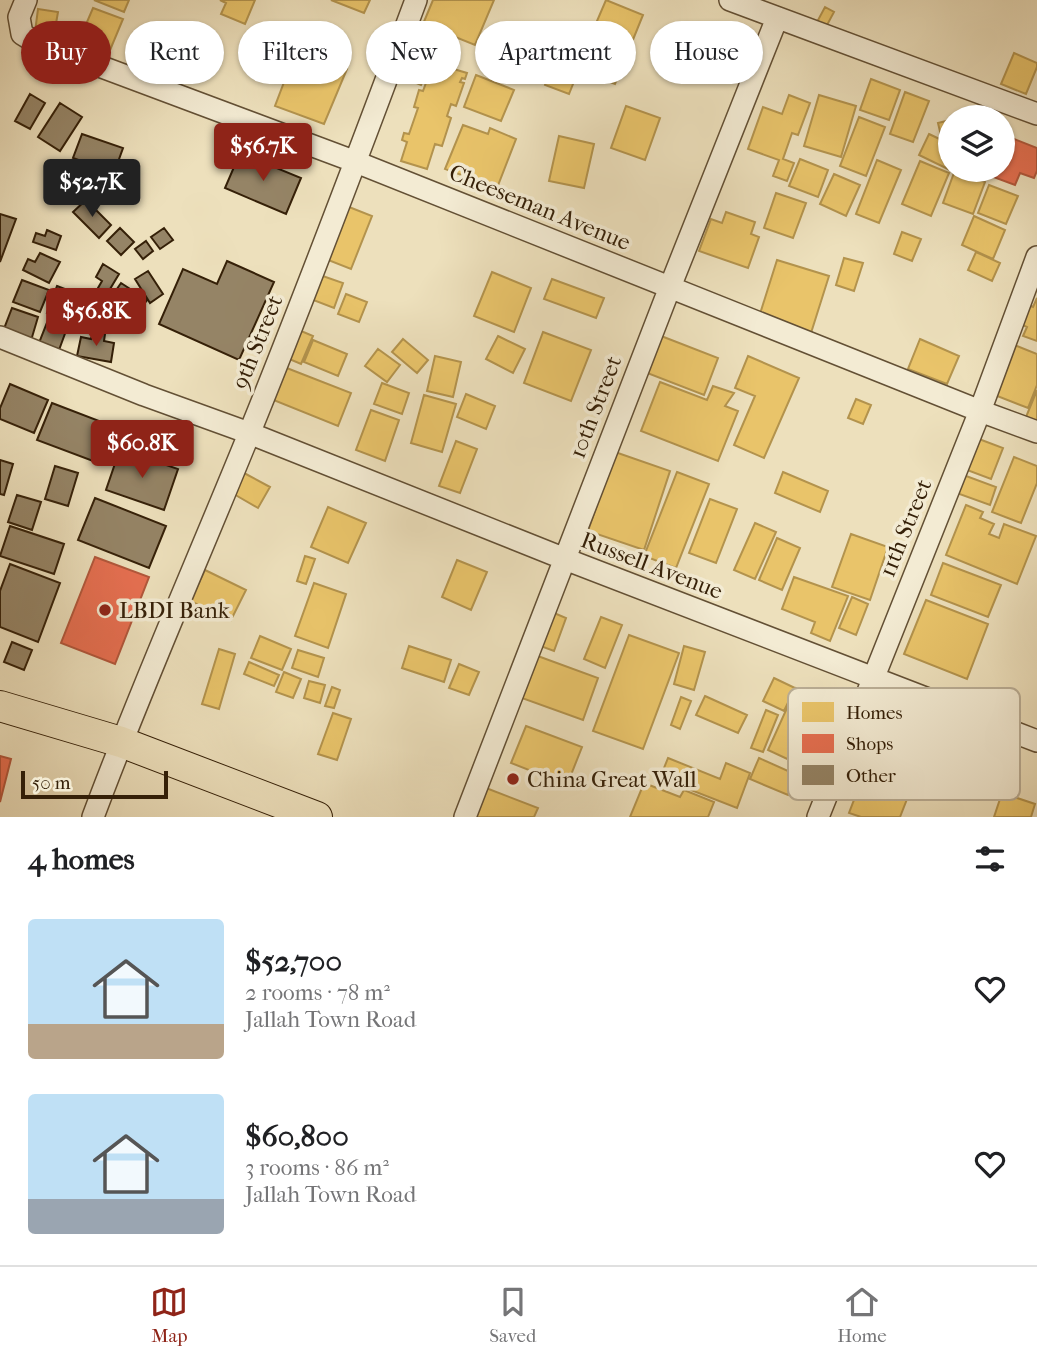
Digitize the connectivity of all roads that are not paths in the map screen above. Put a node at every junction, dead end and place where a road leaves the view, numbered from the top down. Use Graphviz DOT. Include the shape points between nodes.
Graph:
graph roads {
  1 [pos="26,0"];
  2 [pos="416,0"];
  3 [pos="730,0"];
  4 [pos="777,18"];
  5 [pos="1037,114"];
  6 [pos="356,162"];
  7 [pos="1037,257"];
  8 [pos="670,287"];
  9 [pos="0,337"];
  10 [pos="980,411"];
  11 [pos="1037,432"];
  12 [pos="249,433"];
  13 [pos="565,559"];
  14 [pos="874,678"];
  15 [pos="870,688"];
  16 [pos="900,688"];
  17 [pos="0,706"];
  18 [pos="1020,734"];
  19 [pos="1037,741"];
  20 [pos="121,742"];
  21 [pos="825,800"];
  22 [pos="93,817"];
  23 [pos="317,817"];
  24 [pos="465,817"];
  25 [pos="818,817"];
  1 -- 6 [label="street, Cheeseman Avenue" via="19,17 22,34 34,42"];
  2 -- 6 [label="street, 9th Street"];
  3 -- 4 [label="street"];
  4 -- 5 [label="street"];
  4 -- 8 [label="street, 10th Street"];
  6 -- 8 [label="street, Cheeseman Avenue"];
  6 -- 12 [label="street, 9th Street"];
  7 -- 10 [label="street, 11th Street"];
  8 -- 10 [label="street, Cheeseman Avenue"];
  8 -- 13 [label="street, 10th Street"];
  9 -- 12 [label="street, Russell Avenue"];
  10 -- 11 [label="street, Cheeseman Avenue"];
  10 -- 14 [label="street, 11th Street"];
  12 -- 13 [label="street, Russell Avenue"];
  12 -- 20 [label="street, 9th Street"];
  13 -- 14 [label="street, Russell Avenue"];
  13 -- 24 [label="street, 10th Street"];
  14 -- 15 [label="street, 11th Street"];
  14 -- 16 [label="street, Russell Avenue"];
  17 -- 20 [label="highway"];
  18 -- 19 [label="street, Russell Avenue"];
  20 -- 22 [label="street, 9th Street"];
  20 -- 23 [label="highway"];
  21 -- 25 [label="street, 11th Street"];
}
